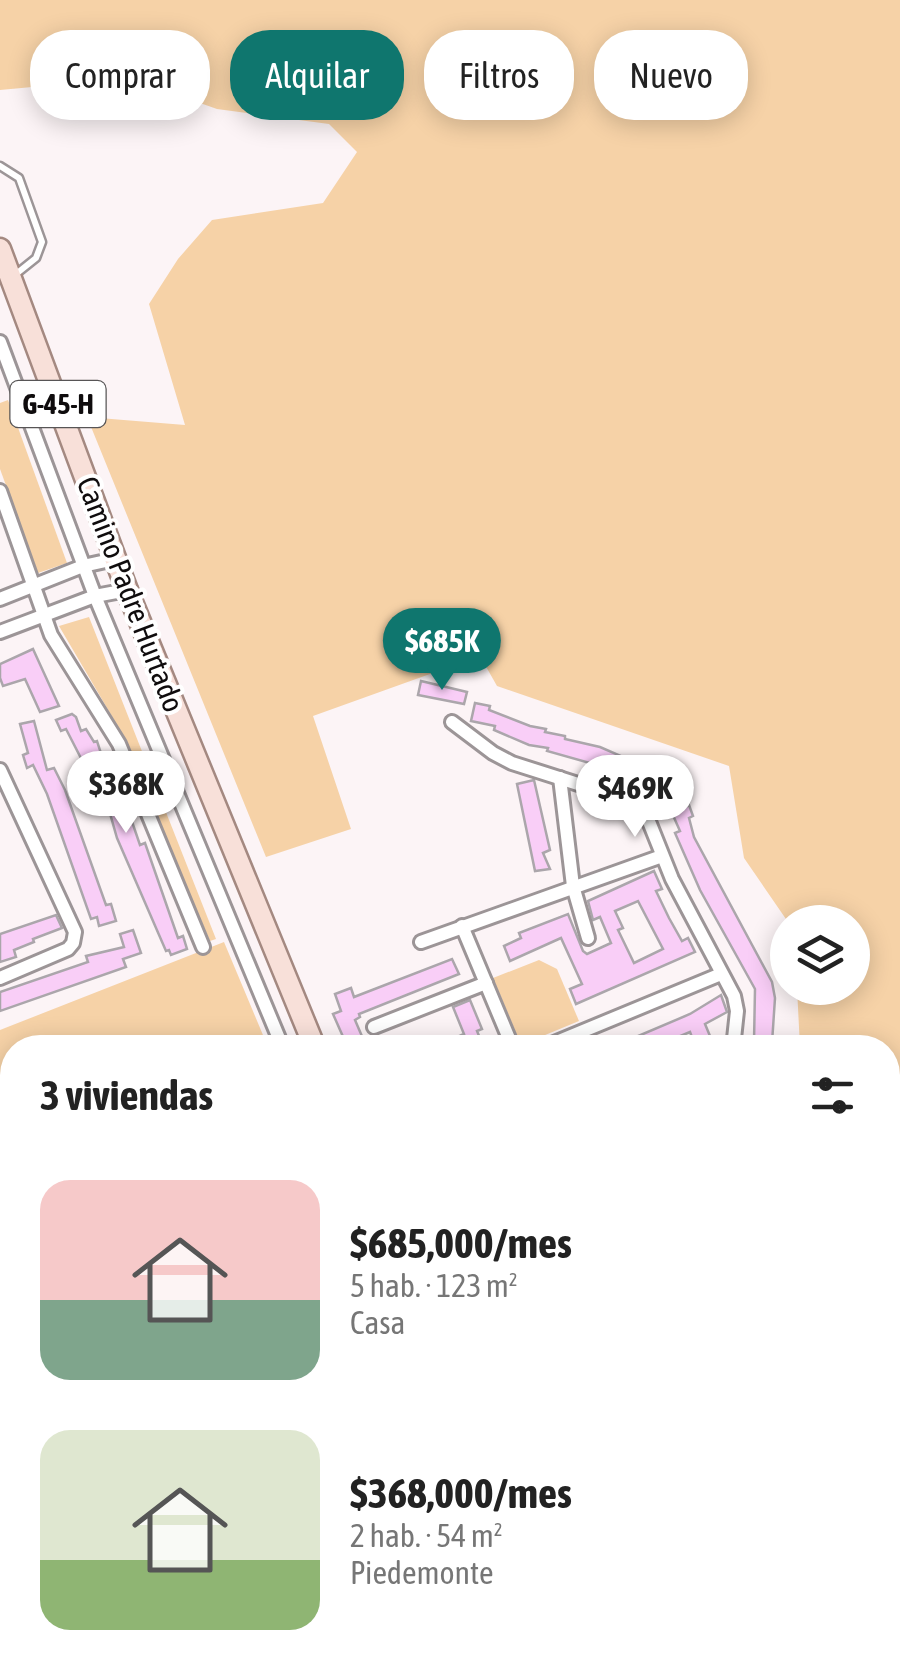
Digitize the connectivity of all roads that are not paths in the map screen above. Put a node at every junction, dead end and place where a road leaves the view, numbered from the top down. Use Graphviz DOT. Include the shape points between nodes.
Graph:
graph roads {
  1 [pos="0,166"];
  2 [pos="0,248"];
  3 [pos="11,278"];
  4 [pos="0,342"];
  5 [pos="0,491"];
  6 [pos="115,559"];
  7 [pos="83,566"];
  8 [pos="34,586"];
  9 [pos="126,590"];
  10 [pos="95,596"];
  11 [pos="0,598"];
  12 [pos="44,616"];
  13 [pos="0,632"];
  14 [pos="452,722"];
  15 [pos="0,770"];
  16 [pos="560,778"];
  17 [pos="662,856"];
  18 [pos="573,886"];
  19 [pos="462,926"];
  20 [pos="588,938"];
  21 [pos="421,942"];
  22 [pos="204,946"];
  23 [pos="721,974"];
  24 [pos="0,978"];
  25 [pos="486,983"];
  26 [pos="374,1027"];
  27 [pos="278,1035"];
  28 [pos="310,1035"];
  29 [pos="508,1035"];
  30 [pos="573,1035"];
  31 [pos="734,1035"];
  1 -- 3 [label="lane" via="20,178 42,242 36,258"];
  2 -- 3 [label="main road, Camino Padre Hurtado / G-45-H"];
  3 -- 6 [label="main road, Camino Padre Hurtado / G-45-H"];
  4 -- 7 [label="street, Camino Padre Hurtado"];
  5 -- 8 [label="street"];
  6 -- 7 [label="street"];
  6 -- 9 [label="main road, Camino Padre Hurtado / G-45-H"];
  7 -- 8 [label="street"];
  7 -- 10 [label="street, Camino Padre Hurtado"];
  8 -- 11 [label="street"];
  8 -- 12 [label="street"];
  9 -- 10 [label="street"];
  9 -- 28 [label="main road, Camino Padre Hurtado / G-45-H"];
  10 -- 12 [label="street"];
  10 -- 27 [label="street, Camino Padre Hurtado"];
  12 -- 13 [label="street"];
  12 -- 22 [label="street" via="119,744"];
  14 -- 16 [label="street" via="502,758"];
  15 -- 24 [label="street" via="76,932 68,948"];
  16 -- 17 [label="street" via="622,798 646,814"];
  16 -- 18 [label="street"];
  17 -- 18 [label="street"];
  17 -- 23 [label="street"];
  18 -- 19 [label="street"];
  18 -- 20 [label="street"];
  19 -- 21 [label="street"];
  19 -- 25 [label="street"];
  23 -- 30 [label="street"];
  23 -- 31 [label="street" via="734,996"];
  25 -- 26 [label="street"];
  25 -- 29 [label="street"];
}
